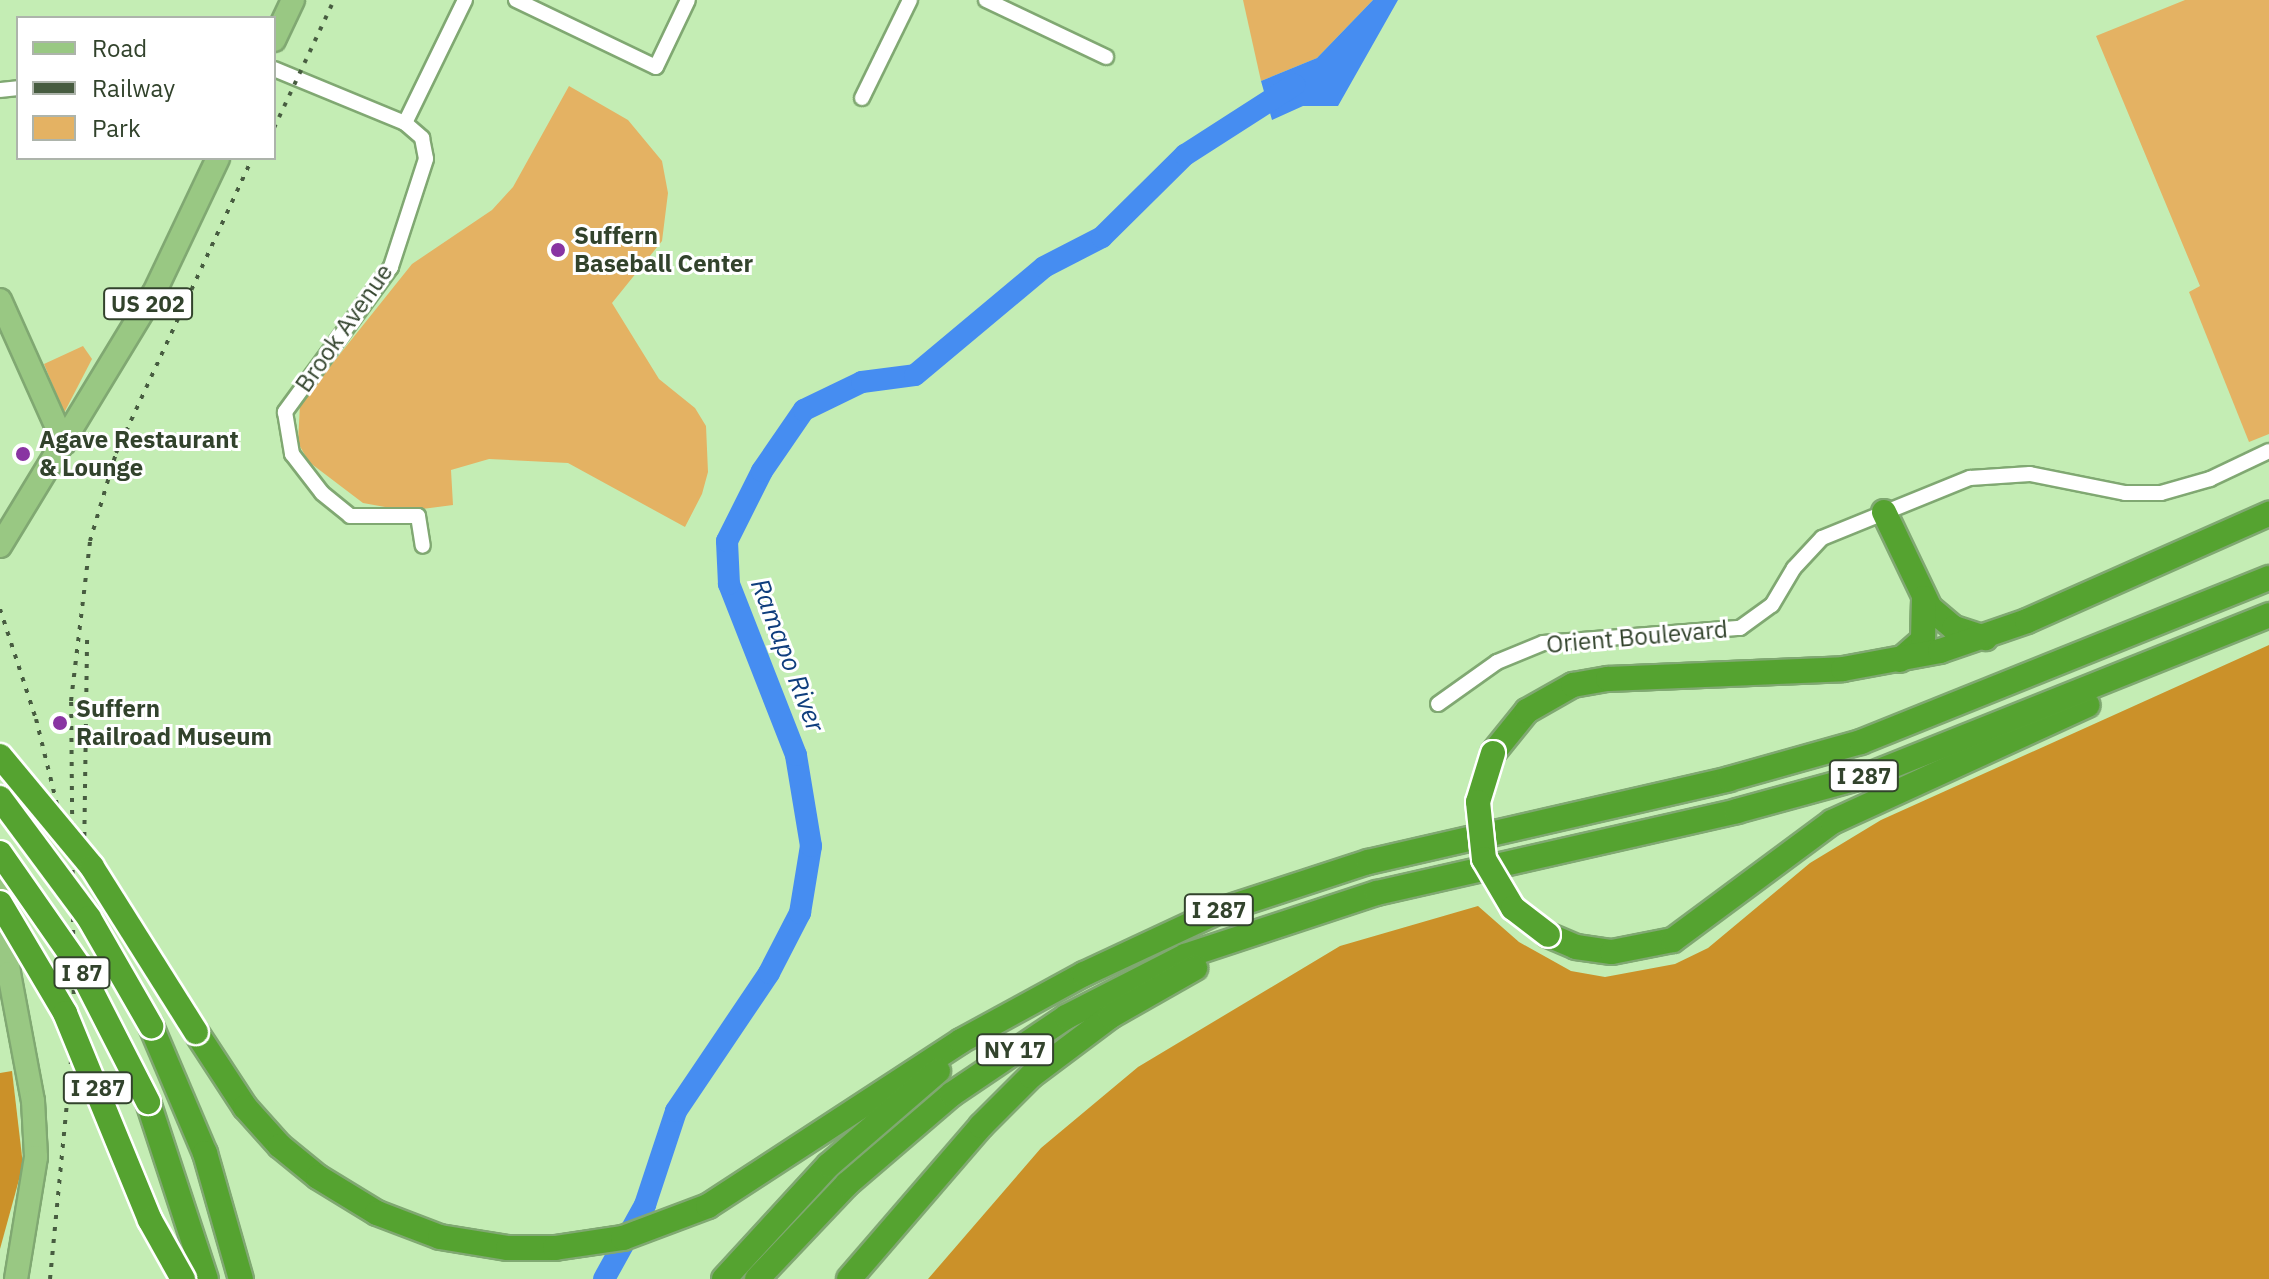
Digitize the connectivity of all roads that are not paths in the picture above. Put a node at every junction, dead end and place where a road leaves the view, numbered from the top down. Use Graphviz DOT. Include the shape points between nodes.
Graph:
graph roads {
  1 [pos="293,0"];
  2 [pos="465,0"];
  3 [pos="516,0"];
  4 [pos="688,0"];
  5 [pos="910,0"];
  6 [pos="986,0"];
  7 [pos="276,36"];
  8 [pos="1106,57"];
  9 [pos="276,70"];
  10 [pos="862,98"];
  11 [pos="405,123"];
  12 [pos="217,160"];
  13 [pos="0,300"];
  14 [pos="64,443"];
  15 [pos="2269,451"];
  16 [pos="1884,512"];
  17 [pos="2269,514"];
  18 [pos="0,546"];
  19 [pos="423,546"];
  20 [pos="2269,578"];
  21 [pos="1924,598"];
  22 [pos="2269,615"];
  23 [pos="2243,626"];
  24 [pos="1985,638"];
  25 [pos="1893,663"];
  26 [pos="1438,704"];
  27 [pos="0,756"];
  28 [pos="0,798"];
  29 [pos="0,853"];
  30 [pos="0,886"];
  31 [pos="0,903"];
  32 [pos="1328,907"];
  33 [pos="996,1024"];
  34 [pos="16,1279"];
  35 [pos="183,1279"];
  36 [pos="206,1279"];
  37 [pos="241,1279"];
  38 [pos="724,1279"];
  39 [pos="757,1279"];
  40 [pos="849,1279"];
  1 -- 7 [label="main road"];
  2 -- 11 [label="street"];
  3 -- 4 [label="street" via="656,67"];
  5 -- 10 [label="street"];
  6 -- 8 [label="street"];
  9 -- 11 [label="street"];
  11 -- 19 [label="street, Brook Avenue" via="422,138 426,159 391,267 285,412 286,437 322,493 350,516 418,516"];
  12 -- 14 [label="main road, US 202" via="154,293"];
  13 -- 14 [label="main road"];
  14 -- 18 [label="main road, US 202"];
  15 -- 16 [label="street, Orient Boulevard" via="2210,479 2161,493 2125,493 2030,474 1991,474 1948,485"];
  16 -- 21 [label="highway"];
  16 -- 26 [label="street, Orient Boulevard" via="1822,538 1794,568 1772,605 1740,628 1543,643 1497,662"];
  17 -- 24 [label="highway"];
  20 -- 33 [label="highway, I 287" via="1861,742 1729,779 1383,858 1268,892 1161,936"];
  21 -- 24 [label="highway" via="1954,628"];
  21 -- 25 [label="highway" via="1923,640"];
  22 -- 23 [label="highway, I 287"];
  23 -- 25 [label="highway, bridge" via="2094,702 1832,822 1673,940 1612,952 1576,947 1548,935 1506,899 1484,859 1478,802 1493,753 1527,711 1585,682"];
  23 -- 32 [label="highway, I 287" via="1960,742 1830,787"];
  24 -- 25 [label="highway"];
  27 -- 33 [label="highway, I 287, bridge" via="92,867 262,1127 328,1184 419,1230 508,1248 566,1248 623,1238 708,1206 929,1060"];
  28 -- 37 [label="highway, I 87, bridge" via="89,918 151,1026 205,1153"];
  29 -- 36 [label="highway, I 87, bridge" via="78,965 148,1102"];
  30 -- 34 [label="main road" via="6,958 33,1101 36,1157"];
  31 -- 35 [label="highway, I 287, bridge" via="65,1013 150,1220"];
  32 -- 39 [label="highway, NY 17" via="1185,956 1027,1041 881,1152"];
  32 -- 40 [label="highway, I 287" via="1174,979 1057,1055 981,1126"];
  33 -- 38 [label="highway, NY 17" via="829,1165"];
}
